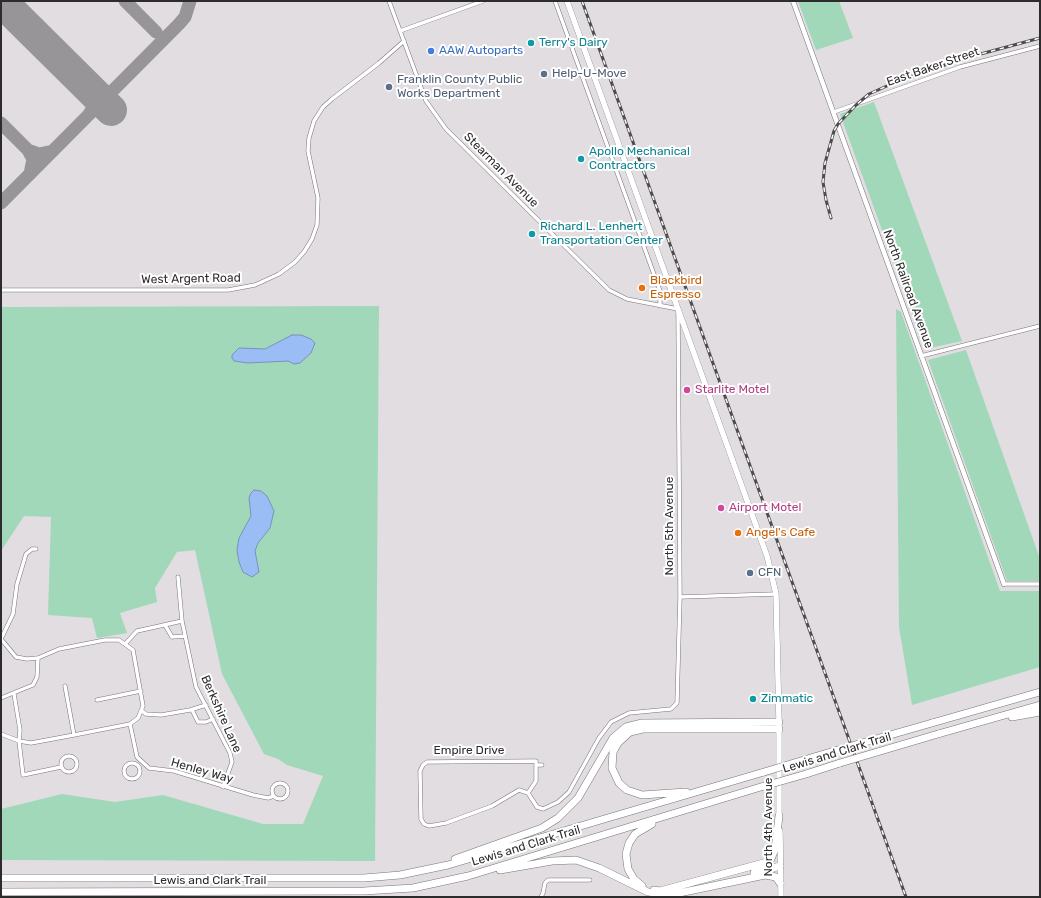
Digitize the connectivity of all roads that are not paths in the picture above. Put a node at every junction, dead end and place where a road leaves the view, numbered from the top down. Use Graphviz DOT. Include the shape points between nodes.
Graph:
graph roads {
  1 [pos="389,1"];
  2 [pos="483,1"];
  3 [pos="554,1"];
  4 [pos="567,1"];
  5 [pos="794,1"];
  6 [pos="400,31"];
  7 [pos="404,41"];
  8 [pos="1040,46"];
  9 [pos="592,71"];
  10 [pos="581,75"];
  11 [pos="834,112"];
  12 [pos="1,290"];
  13 [pos="660,306"];
  14 [pos="678,309"];
  15 [pos="1040,326"];
  16 [pos="921,356"];
  17 [pos="36,549"];
  18 [pos="178,577"];
  19 [pos="1004,584"];
  20 [pos="1040,584"];
  21 [pos="776,594"];
  22 [pos="680,597"];
  23 [pos="182,621"];
  24 [pos="165,625"];
  25 [pos="185,636"];
  26 [pos="1,639"];
  27 [pos="126,643"];
  28 [pos="38,658"];
  29 [pos="65,686"];
  30 [pos="141,691"];
  31 [pos="1040,692"];
  32 [pos="14,694"];
  33 [pos="1,698"];
  34 [pos="96,700"];
  35 [pos="206,705"];
  36 [pos="1040,705"];
  37 [pos="192,710"];
  38 [pos="142,711"];
  39 [pos="1040,712"];
  40 [pos="214,719"];
  41 [pos="986,721"];
  42 [pos="130,724"];
  43 [pos="779,726"];
  44 [pos="1,734"];
  45 [pos="74,736"];
  46 [pos="19,741"];
  47 [pos="140,761"];
  48 [pos="136,764"];
  49 [pos="536,765"];
  50 [pos="542,765"];
  51 [pos="61,767"];
  52 [pos="223,787"];
  53 [pos="708,789"];
  54 [pos="528,793"];
  55 [pos="274,796"];
  56 [pos="679,812"];
  57 [pos="779,816"];
  58 [pos="767,862"];
  59 [pos="780,866"];
  60 [pos="415,873"];
  61 [pos="468,876"];
  62 [pos="1,878"];
  63 [pos="590,880"];
  64 [pos="780,883"];
  65 [pos="1,892"];
  66 [pos="679,894"];
  67 [pos="540,897"];
  68 [pos="781,897"];
  1 -- 6 [label="street, Stearman Avenue"];
  2 -- 6 [label="street"];
  3 -- 10 [label="street"];
  4 -- 9 [label="main road, North 4th Avenue"];
  5 -- 11 [label="street, North Railroad Avenue"];
  6 -- 7 [label="street, Stearman Avenue"];
  7 -- 12 [label="street, West Argent Road" via="332,99 314,120 308,151 318,198 317,225 304,252 279,274 255,285 228,290"];
  7 -- 13 [label="street, Stearman Avenue" via="426,101 449,133 609,290 627,299"];
  8 -- 11 [label="street, East Baker Street" via="960,67"];
  9 -- 10 [label="street"];
  9 -- 14 [label="main road, North 4th Avenue"];
  10 -- 13 [label="street" via="660,291"];
  11 -- 16 [label="street, North Railroad Avenue"];
  13 -- 14 [label="street, Stearman Avenue"];
  14 -- 21 [label="main road, North 4th Avenue" via="767,556"];
  14 -- 22 [label="street, North 5th Avenue"];
  15 -- 16 [label="street"];
  16 -- 19 [label="street, North Railroad Avenue"];
  17 -- 26 [label="street" via="26,554 17,584 13,614"];
  18 -- 23 [label="street, Berkshire Lane"];
  19 -- 20 [label="street"];
  21 -- 22 [label="street"];
  21 -- 43 [label="main road, North 4th Avenue"];
  22 -- 54 [label="street, North 5th Avenue" via="678,703 671,709 640,710 622,715 606,727 573,786 558,802 543,809 537,807"];
  23 -- 24 [label="street"];
  23 -- 25 [label="street, Berkshire Lane"];
  24 -- 25 [label="street" via="172,637"];
  24 -- 27 [label="street" via="137,631"];
  25 -- 35 [label="street, Berkshire Lane" via="196,687"];
  26 -- 28 [label="street" via="16,657"];
  27 -- 28 [label="street" via="115,639 106,640 59,649"];
  27 -- 30 [label="street" via="134,653"];
  28 -- 32 [label="street" via="37,677 33,685"];
  29 -- 45 [label="street"];
  30 -- 34 [label="street"];
  30 -- 38 [label="street"];
  31 -- 53 [label="highway, Lewis and Clark Trail, bridge"];
  32 -- 33 [label="street"];
  32 -- 46 [label="street" via="20,730"];
  35 -- 37 [label="street"];
  35 -- 40 [label="street, Berkshire Lane"];
  36 -- 41 [label="highway, Lewis and Clark Trail"];
  37 -- 38 [label="street" via="155,716"];
  37 -- 40 [label="street" via="198,722"];
  38 -- 42 [label="street"];
  39 -- 41 [label="highway"];
  40 -- 52 [label="street, Berkshire Lane" via="232,762"];
  41 -- 56 [label="highway, Lewis and Clark Trail, bridge"];
  42 -- 45 [label="street"];
  42 -- 47 [label="street" via="134,747"];
  43 -- 53 [label="highway" via="635,730 625,735 615,748 612,758 614,774 619,783 632,792 642,795"];
  43 -- 57 [label="main road, North 4th Avenue"];
  43 -- 60 [label="highway" via="642,723 626,727 613,738 578,798 558,818 542,828"];
  44 -- 46 [label="street"];
  45 -- 46 [label="street" via="35,743"];
  46 -- 51 [label="street" via="23,775"];
  47 -- 48 [label="street"];
  47 -- 52 [label="street, Henley Way" via="149,768 174,771"];
  48 -- 48 [label="street" via="129,763 125,766 123,771 127,778 133,779 138,776 140,771"];
  49 -- 50 [label="street"];
  49 -- 54 [label="street" via="536,782"];
  49 -- 54 [label="street, Empire Drive" via="536,761 430,761 425,763 420,771 421,819 429,826 446,823 492,806 515,791 522,790"];
  51 -- 51 [label="street" via="68,772 73,771 77,767 77,761 72,756 67,756 61,761"];
  52 -- 55 [label="street, Henley Way" via="268,798"];
  53 -- 60 [label="highway, Lewis and Clark Trail" via="448,866"];
  55 -- 55 [label="street" via="279,799 286,797 287,786 280,783 275,785 272,790"];
  56 -- 58 [label="highway" via="644,828 635,834 629,843 626,854 628,870 642,886 660,891"];
  56 -- 61 [label="highway, Lewis and Clark Trail"];
  57 -- 58 [label="highway" via="775,849"];
  57 -- 59 [label="main road, North 4th Avenue"];
  58 -- 59 [label="highway"];
  59 -- 64 [label="main road, North 4th Avenue"];
  59 -- 66 [label="highway"];
  60 -- 62 [label="highway, Lewis and Clark Trail" via="364,878"];
  61 -- 65 [label="highway, Lewis and Clark Trail" via="380,891"];
  61 -- 66 [label="highway" via="552,861 572,860 593,865 648,892 662,895"];
  63 -- 67 [label="street" via="548,880"];
  64 -- 66 [label="highway" via="776,877 765,875"];
  64 -- 68 [label="main road, North 4th Avenue"];
}
